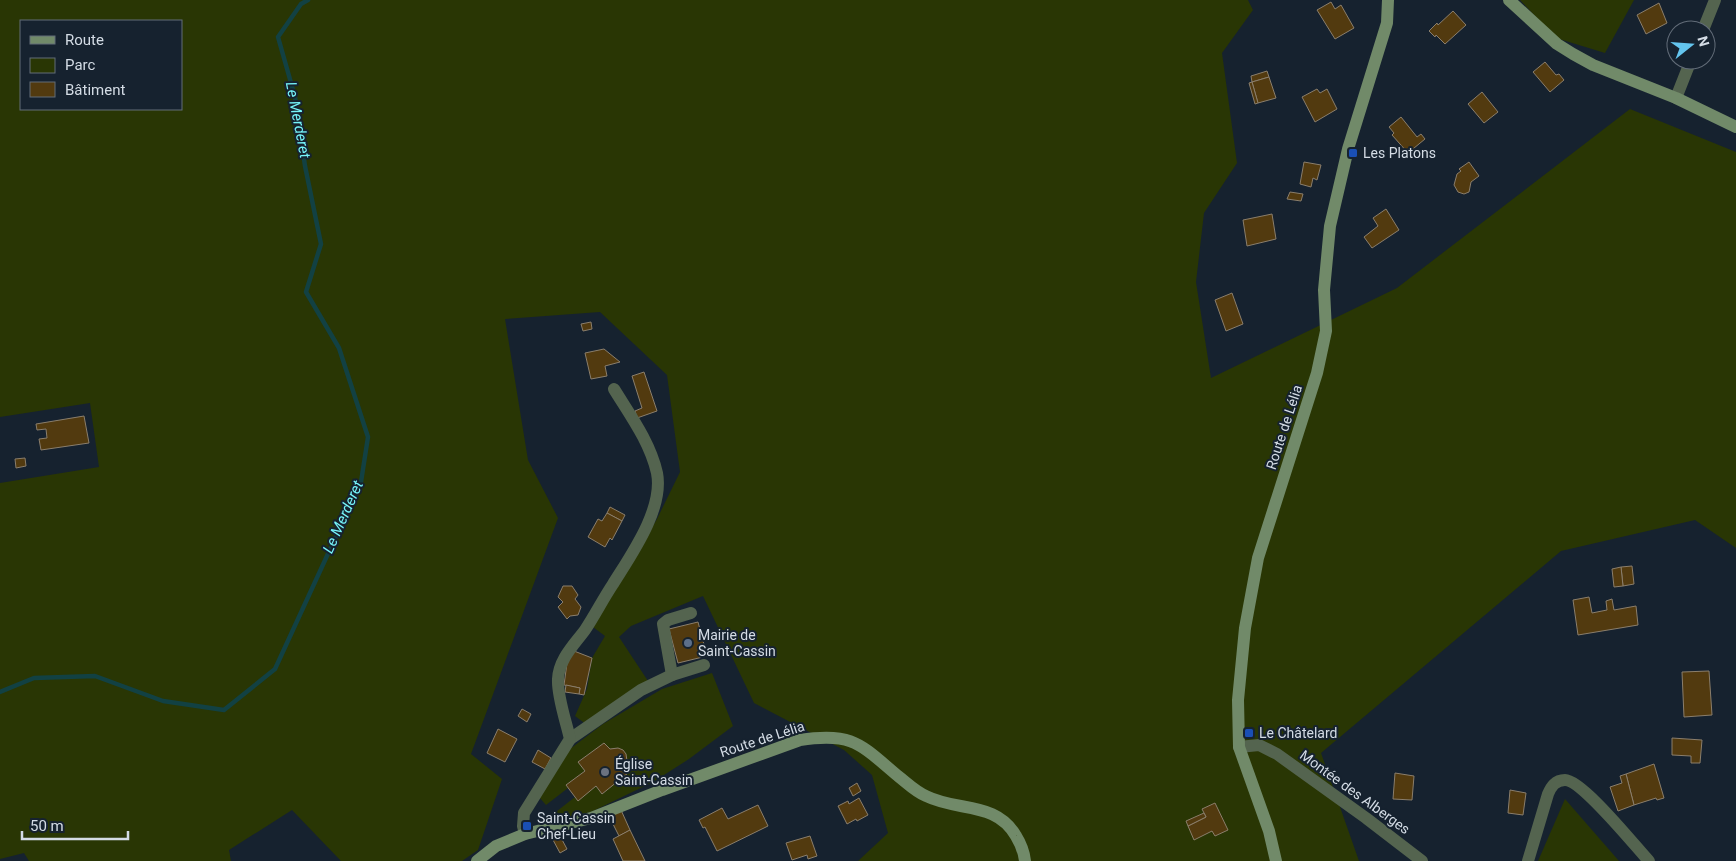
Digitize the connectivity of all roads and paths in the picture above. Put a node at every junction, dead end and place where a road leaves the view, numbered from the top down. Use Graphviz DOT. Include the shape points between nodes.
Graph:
graph roads {
  1 [pos="1388,0"];
  2 [pos="1509,0"];
  3 [pos="1715,0"];
  4 [pos="1706,20"];
  5 [pos="1687,70"];
  6 [pos="1676,98"];
  7 [pos="1736,127"];
  8 [pos="614,388"];
  9 [pos="691,613"];
  10 [pos="704,665"];
  11 [pos="672,675"];
  12 [pos="570,738"];
  13 [pos="1239,747"];
  14 [pos="525,834"];
  15 [pos="477,861"];
  16 [pos="1025,861"];
  17 [pos="1276,861"];
  18 [pos="1422,861"];
  19 [pos="1528,861"];
  20 [pos="1649,861"];
  1 -- 13 [label="street, Route de Lélia" via="1387,23 1348,149 1330,226 1324,290 1326,331 1317,373 1258,558 1239,674"];
  2 -- 6 [label="street" via="1557,44 1573,54"];
  3 -- 4 [label="street"];
  5 -- 6 [label="street"];
  6 -- 7 [label="street"];
  8 -- 12 [label="street" via="651,455 657,475 656,495 646,527 560,669 558,686"];
  9 -- 11 [label="street" via="663,624"];
  10 -- 11 [label="street"];
  11 -- 12 [label="street" via="641,690"];
  12 -- 14 [label="street" via="524,812"];
  13 -- 17 [label="street, Route de Lélia" via="1270,831"];
  13 -- 18 [label="street, Montée des Alberges" via="1259,746 1277,754"];
  14 -- 15 [label="street, Route de Lélia" via="496,846"];
  14 -- 16 [label="street, Route de Lélia" via="591,818 800,740 824,736 839,737 868,750 925,796 986,811 1002,819 1020,842"];
  19 -- 20 [label="street" via="1552,785 1566,780 1578,785"];
}
